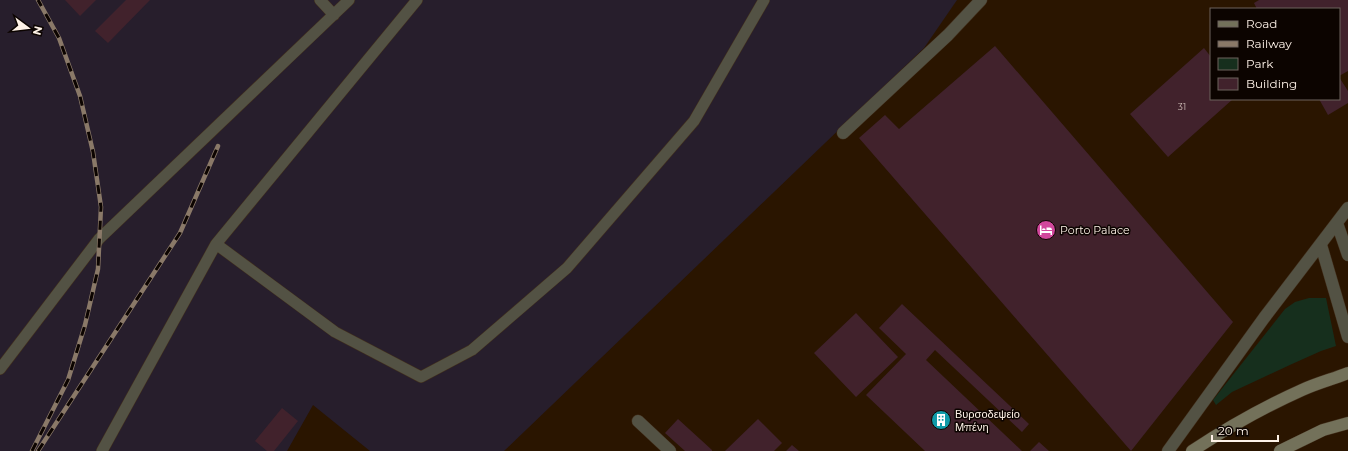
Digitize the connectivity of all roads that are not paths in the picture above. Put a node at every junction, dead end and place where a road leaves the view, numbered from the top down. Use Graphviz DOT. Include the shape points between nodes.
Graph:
graph roads {
  1 [pos="320,0"];
  2 [pos="349,0"];
  3 [pos="417,0"];
  4 [pos="764,0"];
  5 [pos="981,0"];
  6 [pos="334,15"];
  7 [pos="843,133"];
  8 [pos="1348,208"];
  9 [pos="1337,223"];
  10 [pos="216,244"];
  11 [pos="1321,244"];
  12 [pos="1348,255"];
  13 [pos="1348,337"];
  14 [pos="0,369"];
  15 [pos="1348,373"];
  16 [pos="638,421"];
  17 [pos="1348,423"];
  18 [pos="102,451"];
  19 [pos="670,451"];
  20 [pos="1168,451"];
  21 [pos="1192,451"];
  22 [pos="1280,451"];
  1 -- 6 [label="lane"];
  2 -- 6 [label="lane"];
  3 -- 10 [label="lane"];
  4 -- 10 [label="lane" via="694,121 567,268 472,350 421,377 335,332"];
  5 -- 7 [label="street" via="948,35"];
  6 -- 14 [label="lane" via="99,239"];
  8 -- 9 [label="street"];
  9 -- 11 [label="street"];
  9 -- 12 [label="street"];
  10 -- 18 [label="lane"];
  11 -- 13 [label="street"];
  11 -- 20 [label="street"];
  15 -- 21 [label="main road" via="1303,389 1266,407"];
  16 -- 19 [label="street"];
  17 -- 22 [label="main road" via="1323,430"];
}
